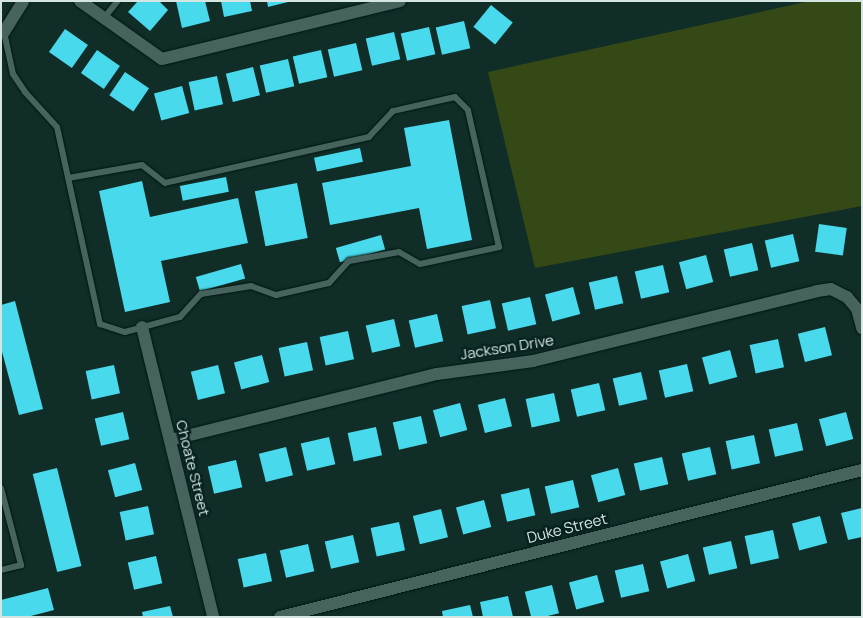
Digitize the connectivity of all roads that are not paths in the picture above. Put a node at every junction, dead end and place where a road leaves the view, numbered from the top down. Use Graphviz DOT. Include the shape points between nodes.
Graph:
graph roads {
  1 [pos="23,1"];
  2 [pos="80,1"];
  3 [pos="118,1"];
  4 [pos="400,1"];
  5 [pos="104,18"];
  6 [pos="3,33"];
  7 [pos="68,178"];
  8 [pos="142,328"];
  9 [pos="862,328"];
  10 [pos="170,440"];
  11 [pos="862,470"];
  12 [pos="1,488"];
  13 [pos="1,570"];
  14 [pos="213,617"];
  15 [pos="280,617"];
  1 -- 6 [label="street"];
  2 -- 5 [label="street"];
  3 -- 5 [label="lane"];
  4 -- 5 [label="street" via="162,59"];
  6 -- 7 [label="lane" via="13,74 57,128"];
  7 -- 8 [label="lane" via="100,324 125,332"];
  7 -- 8 [label="lane" via="142,165 165,183 369,137 393,111 455,97 468,110 498,247 420,264 399,252 349,261 329,283 276,295 251,286 201,294 180,317"];
  8 -- 10 [label="street, Choate Street"];
  9 -- 10 [label="street, Jackson Drive" via="857,309 847,297 831,289 817,291 533,361 437,374"];
  10 -- 14 [label="street, Choate Street"];
  11 -- 15 [label="street, Duke Street"];
  12 -- 13 [label="lane" via="20,565"];
}
